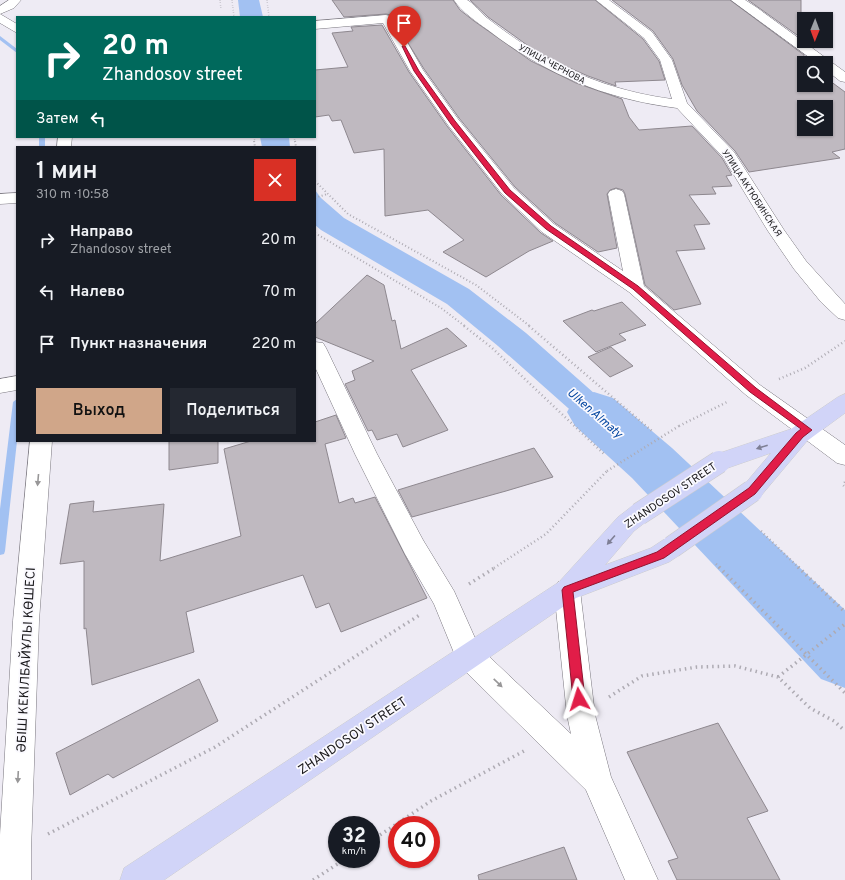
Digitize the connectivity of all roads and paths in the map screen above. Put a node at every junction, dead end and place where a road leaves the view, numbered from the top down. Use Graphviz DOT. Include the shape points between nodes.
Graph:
graph roads {
  1 [pos="15,0"];
  2 [pos="220,0"];
  3 [pos="232,0"];
  4 [pos="267,0"];
  5 [pos="460,0"];
  6 [pos="602,0"];
  7 [pos="737,0"];
  8 [pos="221,10"];
  9 [pos="0,11"];
  10 [pos="234,16"];
  11 [pos="269,16"];
  12 [pos="0,18"];
  13 [pos="316,25"];
  14 [pos="16,28"];
  15 [pos="816,56"];
  16 [pos="833,69"];
  17 [pos="845,78"];
  18 [pos="681,104"];
  19 [pos="316,182"];
  20 [pos="327,194"];
  21 [pos="616,194"];
  22 [pos="16,198"];
  23 [pos="316,198"];
  24 [pos="0,199"];
  25 [pos="316,234"];
  26 [pos="635,288"];
  27 [pos="845,314"];
  28 [pos="316,348"];
  29 [pos="16,383"];
  30 [pos="0,386"];
  31 [pos="845,402"];
  32 [pos="679,426"];
  33 [pos="652,431"];
  34 [pos="804,432"];
  35 [pos="41,442"];
  36 [pos="605,455"];
  37 [pos="845,457"];
  38 [pos="845,482"];
  39 [pos="845,487"];
  40 [pos="761,531"];
  41 [pos="716,564"];
  42 [pos="567,590"];
  43 [pos="445,599"];
  44 [pos="845,612"];
  45 [pos="845,624"];
  46 [pos="470,656"];
  47 [pos="845,693"];
  48 [pos="845,732"];
  49 [pos="597,779"];
  50 [pos="15,851"];
  51 [pos="331,868"];
  52 [pos="15,880"];
  53 [pos="136,880"];
  54 [pos="313,880"];
  55 [pos="642,880"];
  1 -- 9 [label="street"];
  2 -- 8 [label="path"];
  3 -- 10 [label="path"];
  4 -- 11 [label="path"];
  5 -- 18 [label="street, УЛИЦА ЧЕРНОВА" via="522,49 585,82 619,94"];
  6 -- 18 [label="street, УЛИЦА АКТЮБИНСКАЯ" via="648,35 666,60"];
  7 -- 15 [label="street"];
  12 -- 14 [label="street"];
  13 -- 26 [label="street" via="386,19 417,71 453,122 508,191 548,228"];
  16 -- 17 [label="street"];
  18 -- 27 [label="street, УЛИЦА АКТЮБИНСКАЯ" via="729,155 800,265"];
  19 -- 20 [label="path"];
  20 -- 23 [label="path"];
  20 -- 33 [label="path" via="348,214 476,285 533,329"];
  21 -- 26 [label="street"];
  22 -- 24 [label="street"];
  25 -- 36 [label="path" via="441,308 491,347"];
  26 -- 34 [label="street"];
  28 -- 43 [label="street" via="366,454 414,547"];
  29 -- 30 [label="street"];
  31 -- 34 [label="main road, ZHANDOSOV STREET"];
  32 -- 43 [label="path, bridge" via="607,472 546,534"];
  34 -- 37 [label="street"];
  34 -- 42 [label="main road, ZHANDOSOV STREET, bridge" via="752,491 672,547 660,555"];
  34 -- 42 [label="main road, ZHANDOSOV STREET, one-way, bridge" via="719,462 639,514 626,524"];
  35 -- 50 [label="street, ӘБІШ КЕКІЛБАЙҰЛЫ КӨШЕСІ, one-way" via="26,621"];
  38 -- 39 [label="path"];
  40 -- 44 [label="path"];
  41 -- 47 [label="path"];
  42 -- 46 [label="main road, ZHANDOSOV STREET"];
  42 -- 49 [label="street" via="581,715"];
  43 -- 46 [label="street"];
  43 -- 50 [label="path" via="215,747"];
  45 -- 48 [label="path, bridge" via="778,677 810,708 834,721"];
  46 -- 49 [label="street, one-way"];
  46 -- 53 [label="main road, ZHANDOSOV STREET"];
  49 -- 55 [label="street"];
  50 -- 52 [label="street, ӘБІШ КЕКІЛБАЙҰЛЫ КӨШЕСІ"];
  51 -- 54 [label="path"];
}
